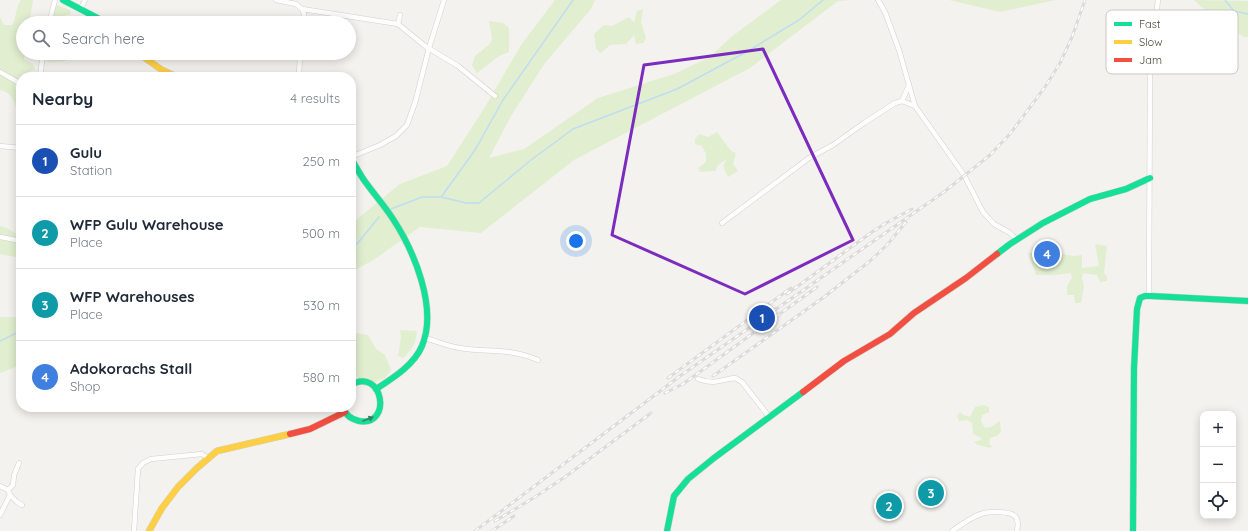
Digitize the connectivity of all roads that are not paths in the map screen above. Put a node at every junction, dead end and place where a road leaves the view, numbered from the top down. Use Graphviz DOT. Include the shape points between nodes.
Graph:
graph roads {
  1 [pos="55,0"];
  2 [pos="63,0"];
  3 [pos="85,0"];
  4 [pos="276,0"];
  5 [pos="444,0"];
  6 [pos="878,0"];
  7 [pos="1158,0"];
  8 [pos="81,8"];
  9 [pos="302,9"];
  10 [pos="1157,10"];
  11 [pos="400,15"];
  12 [pos="51,16"];
  13 [pos="95,16"];
  14 [pos="304,16"];
  15 [pos="347,16"];
  16 [pos="356,17"];
  17 [pos="398,24"];
  18 [pos="429,48"];
  19 [pos="41,60"];
  20 [pos="148,60"];
  21 [pos="299,60"];
  22 [pos="0,72"];
  23 [pos="40,72"];
  24 [pos="166,72"];
  25 [pos="298,72"];
  26 [pos="1150,74"];
  27 [pos="16,81"];
  28 [pos="909,85"];
  29 [pos="495,96"];
  30 [pos="902,101"];
  31 [pos="915,106"];
  32 [pos="0,146"];
  33 [pos="16,148"];
  34 [pos="356,156"];
  35 [pos="356,167"];
  36 [pos="1150,178"];
  37 [pos="722,223"];
  38 [pos="0,237"];
  39 [pos="16,240"];
  40 [pos="1018,240"];
  41 [pos="1149,296"];
  42 [pos="1248,301"];
  43 [pos="425,338"];
  44 [pos="538,360"];
  45 [pos="698,379"];
  46 [pos="356,383"];
  47 [pos="376,389"];
  48 [pos="340,412"];
  49 [pos="346,412"];
  50 [pos="770,418"];
  51 [pos="208,458"];
  52 [pos="19,463"];
  53 [pos="0,486"];
  54 [pos="9,492"];
  55 [pos="22,504"];
  56 [pos="0,515"];
  57 [pos="134,531"];
  58 [pos="149,531"];
  59 [pos="667,531"];
  60 [pos="952,531"];
  61 [pos="1017,531"];
  62 [pos="1133,531"];
  1 -- 12 [label="street"];
  2 -- 8 [label="street"];
  3 -- 8 [label="street"];
  4 -- 9 [label="street" via="296,4"];
  5 -- 18 [label="street"];
  6 -- 28 [label="street" via="899,50"];
  7 -- 10 [label="street"];
  8 -- 13 [label="street"];
  9 -- 14 [label="street"];
  9 -- 15 [label="street"];
  11 -- 17 [label="street"];
  16 -- 17 [label="street"];
  17 -- 18 [label="street"];
  18 -- 29 [label="street" via="458,66"];
  18 -- 34 [label="street" via="407,125 396,136"];
  19 -- 23 [label="street"];
  20 -- 24 [label="street"];
  21 -- 25 [label="street"];
  22 -- 27 [label="street"];
  26 -- 36 [label="street"];
  28 -- 30 [label="street"];
  28 -- 31 [label="street"];
  30 -- 31 [label="street"];
  30 -- 37 [label="street" via="809,158"];
  31 -- 40 [label="street" via="964,175 983,212 994,224"];
  32 -- 33 [label="street"];
  35 -- 43 [label="street" via="411,251 427,305 428,325"];
  36 -- 40 [label="street" via="1126,189 1090,199 1043,223"];
  36 -- 41 [label="street"];
  38 -- 39 [label="street"];
  40 -- 50 [label="street" via="914,313 890,334 844,361"];
  41 -- 42 [label="street"];
  41 -- 62 [label="street" via="1139,299 1136,312"];
  43 -- 44 [label="street" via="454,348 507,352"];
  43 -- 47 [label="street" via="413,360"];
  45 -- 50 [label="street" via="716,383 735,378 742,382"];
  46 -- 47 [label="street" via="374,385"];
  49 -- 47 [label="street, one-way" via="350,418 360,422 370,420 378,414 382,404 380,393"];
  48 -- 51 [label="street" via="310,429 217,451"];
  50 -- 59 [label="street" via="685,482 674,496"];
  51 -- 57 [label="street" via="202,454 151,459 143,464 138,469"];
  51 -- 58 [label="street" via="173,492"];
  52 -- 54 [label="street"];
  53 -- 54 [label="street"];
  54 -- 55 [label="street"];
  54 -- 56 [label="street"];
  60 -- 61 [label="street" via="976,516 989,512 1013,514 1017,521"];
}
